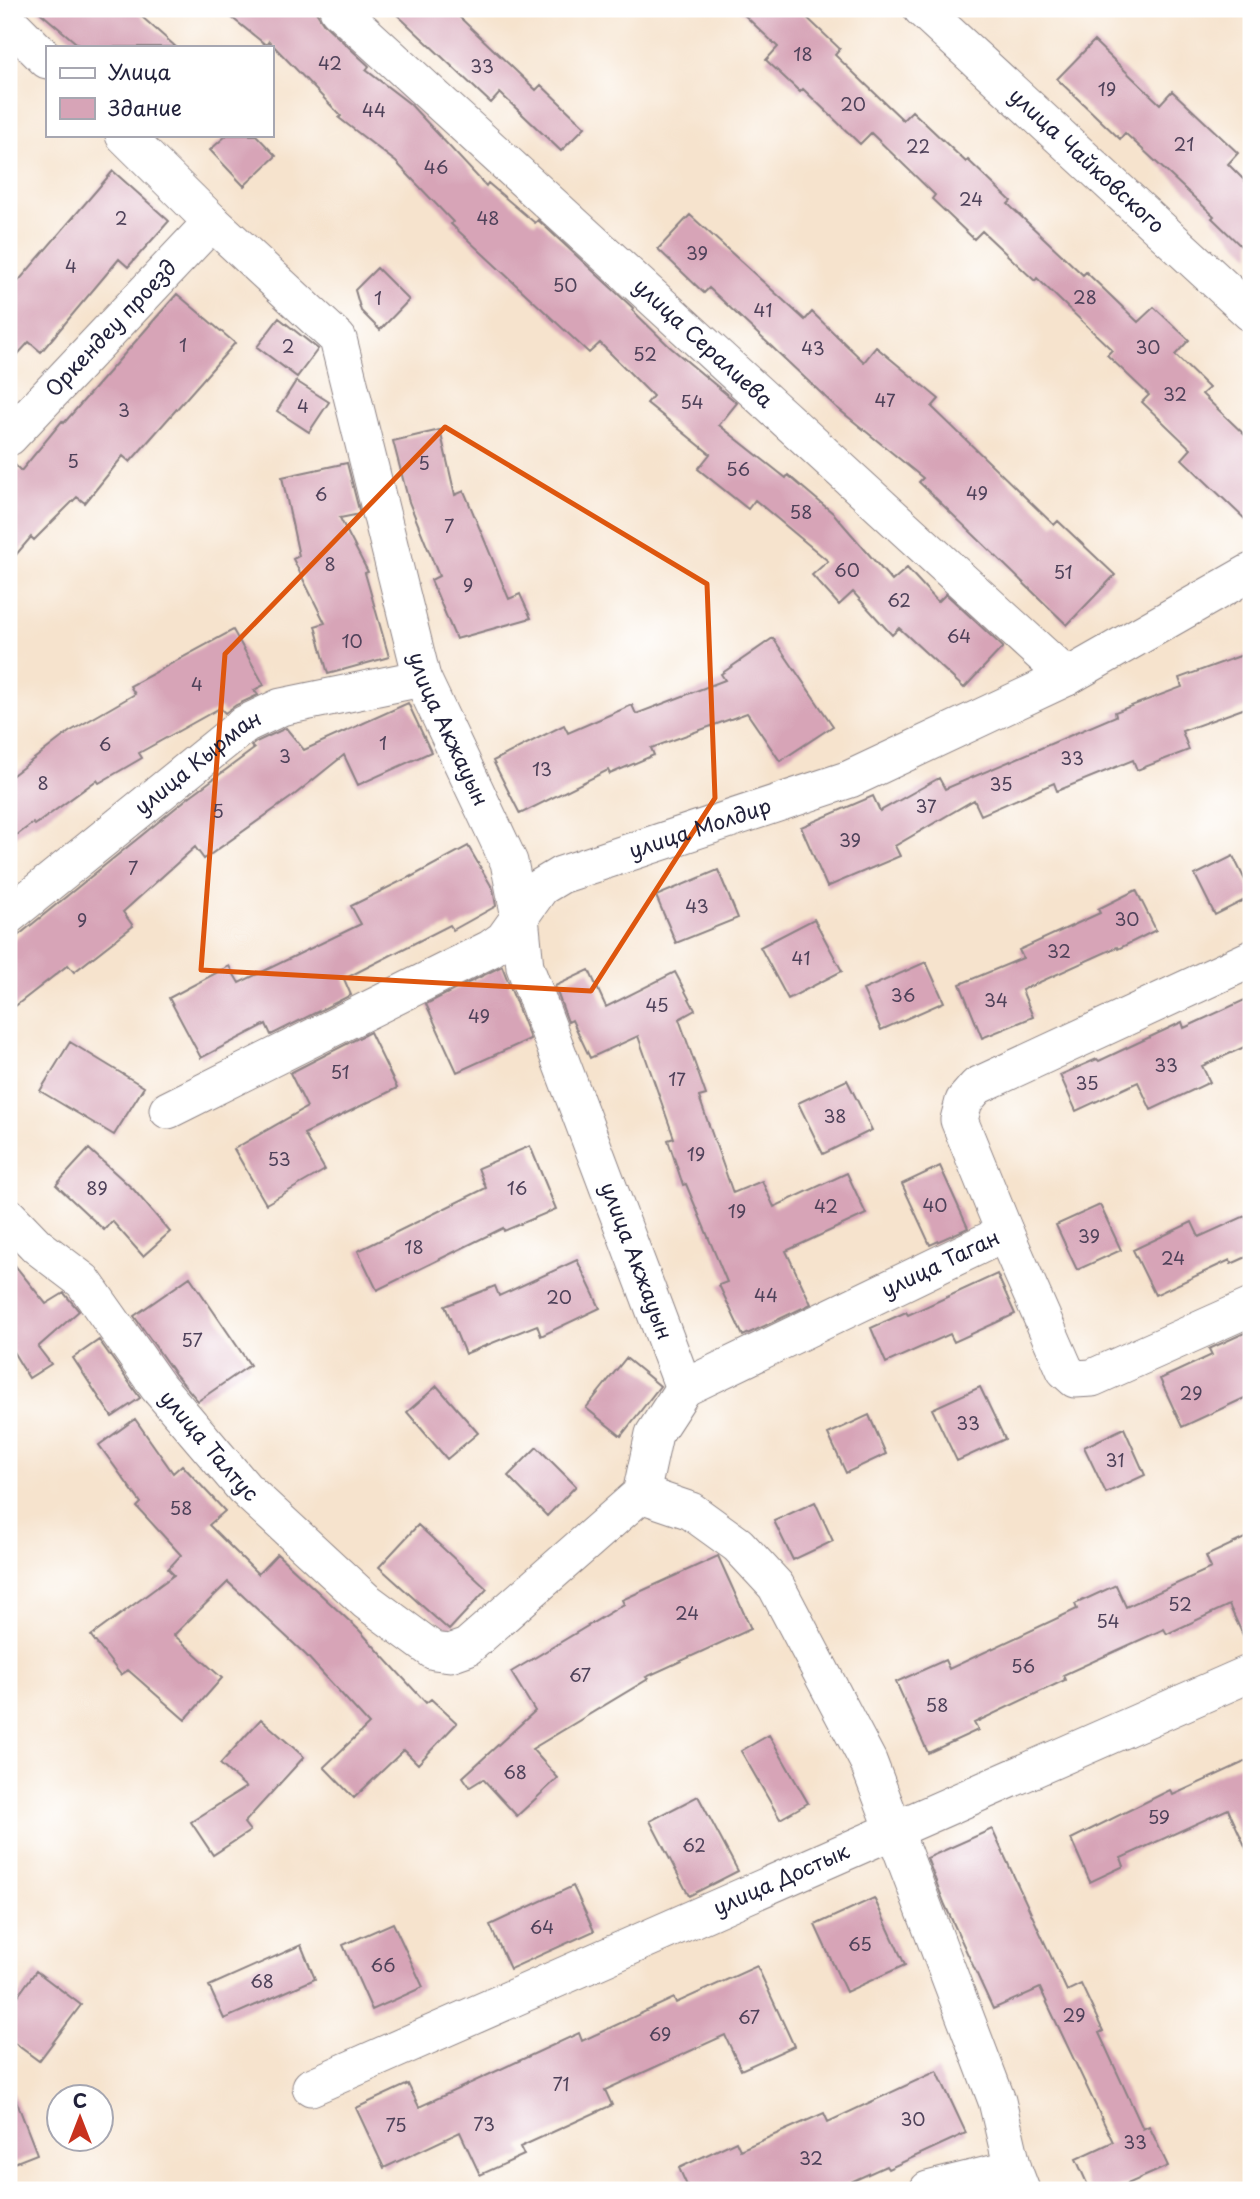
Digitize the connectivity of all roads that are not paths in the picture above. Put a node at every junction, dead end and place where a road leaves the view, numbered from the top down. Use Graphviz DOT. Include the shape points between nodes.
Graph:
graph roads {
  1 [pos="338,9"];
  2 [pos="922,9"];
  3 [pos="9,22"];
  4 [pos="46,59"];
  5 [pos="125,136"];
  6 [pos="212,222"];
  7 [pos="1251,313"];
  8 [pos="9,437"];
  9 [pos="1251,572"];
  10 [pos="1067,677"];
  11 [pos="422,678"];
  12 [pos="9,915"];
  13 [pos="520,917"];
  14 [pos="1251,959"];
  15 [pos="168,1110"];
  16 [pos="9,1217"];
  17 [pos="1005,1233"];
  18 [pos="1251,1307"];
  19 [pos="684,1388"];
  20 [pos="641,1494"];
  21 [pos="1251,1673"];
  22 [pos="894,1830"];
  23 [pos="311,2087"];
  24 [pos="1017,2180"];
  25 [pos="928,2190"];
  1 -- 10 [label="street, улица Сералиева"];
  2 -- 7 [label="street, улица Чайковского"];
  3 -- 4 [label="street"];
  5 -- 6 [label="street, улица Акжауын"];
  6 -- 8 [label="street, Оркендеу проезд"];
  6 -- 11 [label="street, улица Акжауын" via="338,339"];
  9 -- 10 [label="street, улица Молдир"];
  10 -- 13 [label="street, улица Молдир" via="850,779 561,875 541,887"];
  11 -- 12 [label="street, улица Кырман" via="281,707 245,724"];
  11 -- 13 [label="street, улица Акжауын" via="509,862"];
  13 -- 15 [label="street, улица Молдир" via="490,949"];
  13 -- 19 [label="street, улица Акжауын" via="525,967"];
  14 -- 17 [label="street, улица Таган" via="977,1086 964,1101 959,1120"];
  16 -- 20 [label="street, улица Талтус" via="37,1246 83,1281 158,1387 244,1488 366,1601 434,1651 450,1653 467,1647"];
  17 -- 18 [label="street" via="1065,1370 1075,1379 1092,1378"];
  17 -- 19 [label="street, улица Таган"];
  19 -- 20 [label="street" via="654,1434"];
  20 -- 22 [label="street" via="691,1511 738,1545 776,1586 868,1761"];
  21 -- 22 [label="street, улица Достык"];
  22 -- 23 [label="street, улица Достык"];
  22 -- 24 [label="street" via="997,2101"];
  24 -- 25 [label="street"];
}
